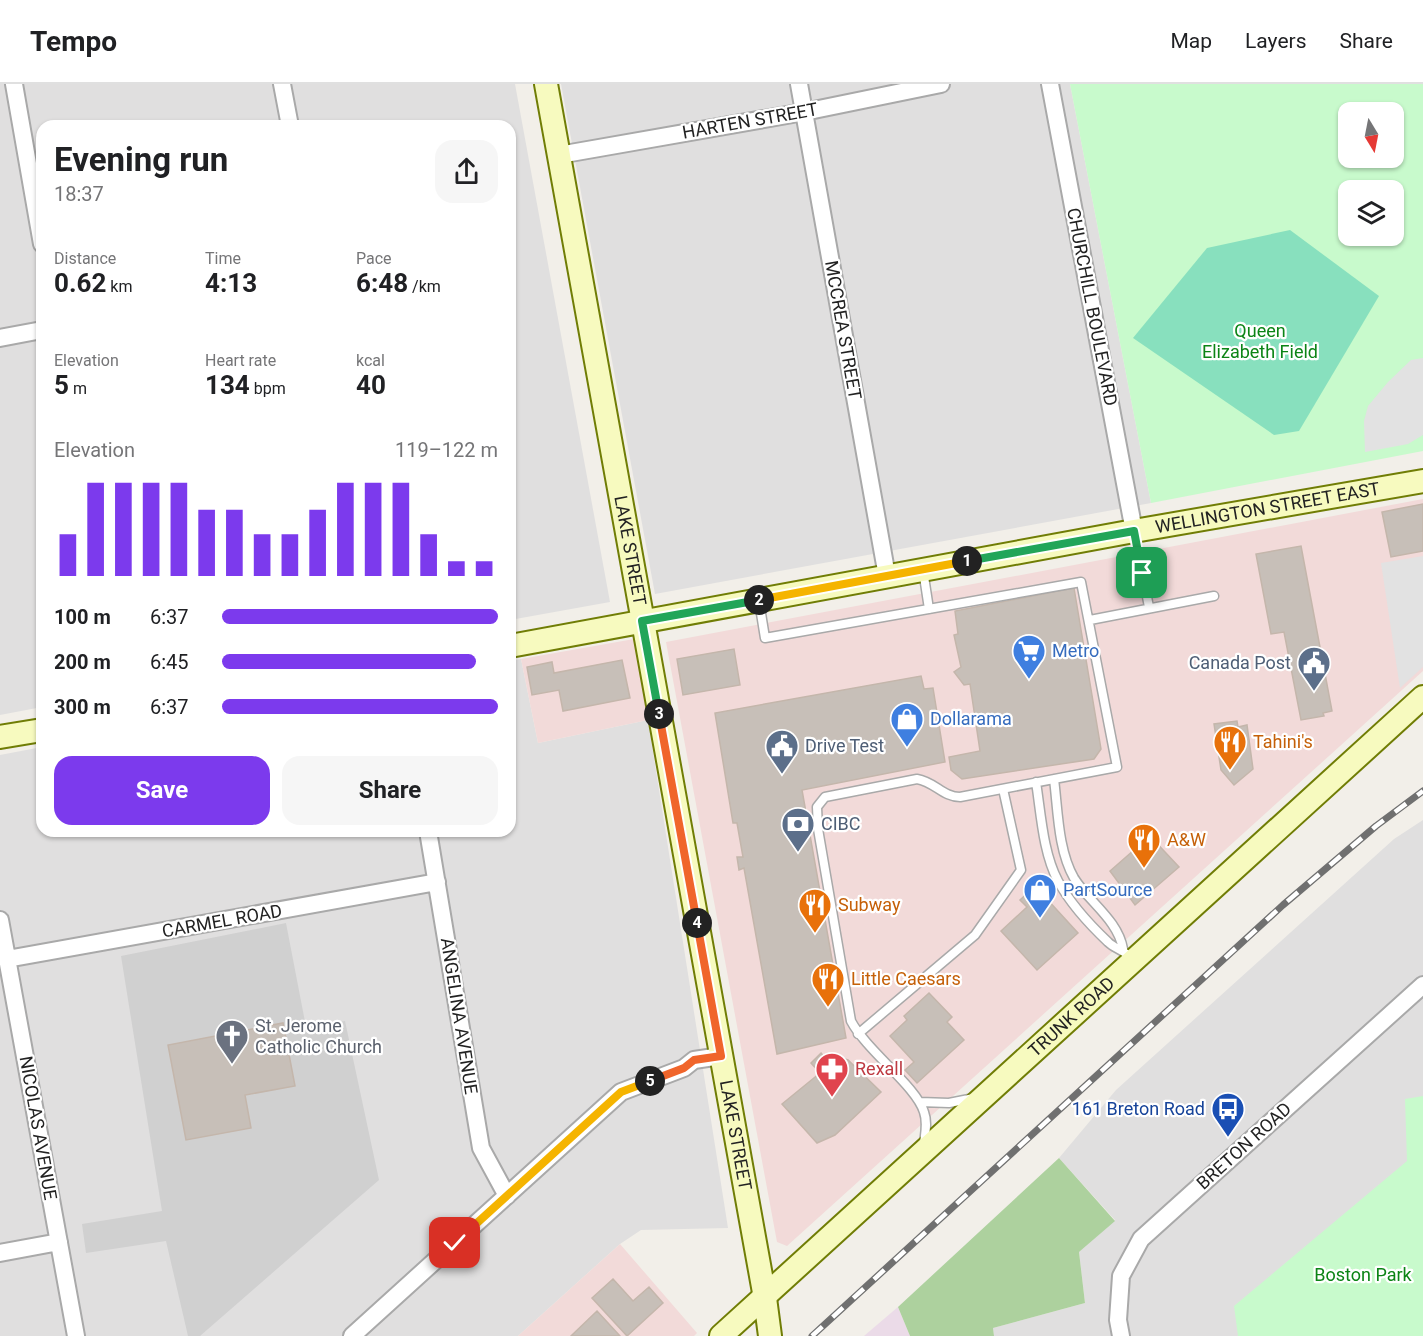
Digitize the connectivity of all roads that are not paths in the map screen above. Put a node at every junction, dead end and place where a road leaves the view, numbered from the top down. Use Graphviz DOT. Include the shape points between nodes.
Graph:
graph roads {
  1 [pos="15,84"];
  2 [pos="282,84"];
  3 [pos="546,84"];
  4 [pos="799,84"];
  5 [pos="940,84"];
  6 [pos="1050,84"];
  7 [pos="804,112"];
  8 [pos="289,120"];
  9 [pos="559,155"];
  10 [pos="36,208"];
  11 [pos="36,331"];
  12 [pos="0,338"];
  13 [pos="1423,481"];
  14 [pos="1134,531"];
  15 [pos="923,570"];
  16 [pos="887,576"];
  17 [pos="1214,596"];
  18 [pos="759,600"];
  19 [pos="1149,607"];
  20 [pos="929,609"];
  21 [pos="1090,620"];
  22 [pos="642,621"];
  23 [pos="516,645"];
  24 [pos="1423,698"];
  25 [pos="36,731"];
  26 [pos="0,737"];
  27 [pos="1054,779"];
  28 [pos="1036,782"];
  29 [pos="1003,789"];
  30 [pos="429,837"];
  31 [pos="437,882"];
  32 [pos="0,921"];
  33 [pos="1129,955"];
  34 [pos="7,959"];
  35 [pos="1423,985"];
  36 [pos="858,1034"];
  37 [pos="721,1056"];
  38 [pos="987,1096"];
  39 [pos="920,1102"];
  40 [pos="924,1154"];
  41 [pos="507,1196"];
  42 [pos="59,1242"];
  43 [pos="0,1253"];
  44 [pos="765,1298"];
  45 [pos="76,1336"];
  46 [pos="352,1336"];
  47 [pos="721,1336"];
  48 [pos="770,1336"];
  49 [pos="1121,1336"];
  1 -- 10 [label="street"];
  2 -- 8 [label="street"];
  3 -- 9 [label="main road, LAKE STREET"];
  4 -- 7 [label="street, MCCREA STREET"];
  5 -- 7 [label="street, HARTEN STREET"];
  6 -- 14 [label="street, CHURCHILL BOULEVARD"];
  7 -- 9 [label="street, HARTEN STREET"];
  7 -- 16 [label="street, MCCREA STREET"];
  9 -- 22 [label="main road, LAKE STREET"];
  11 -- 12 [label="street"];
  13 -- 14 [label="main road, WELLINGTON STREET EAST"];
  14 -- 15 [label="main road, WELLINGTON STREET EAST"];
  14 -- 19 [label="lane"];
  15 -- 16 [label="main road, WELLINGTON STREET EAST"];
  15 -- 20 [label="lane"];
  16 -- 18 [label="main road, WELLINGTON STREET EAST"];
  17 -- 19 [label="lane"];
  18 -- 20 [label="lane" via="765,638"];
  18 -- 22 [label="main road, WELLINGTON STREET EAST"];
  19 -- 21 [label="lane"];
  20 -- 21 [label="lane" via="1081,582"];
  21 -- 27 [label="lane" via="1117,767"];
  22 -- 23 [label="main road, WELLINGTON STREET EAST"];
  22 -- 37 [label="main road, LAKE STREET"];
  24 -- 33 [label="main road, TRUNK ROAD"];
  25 -- 26 [label="main road"];
  27 -- 28 [label="lane"];
  27 -- 33 [label="lane" via="1067,864 1121,935"];
  28 -- 29 [label="lane"];
  28 -- 33 [label="lane" via="1058,881 1110,945"];
  29 -- 36 [label="lane" via="1021,870 975,935"];
  29 -- 36 [label="lane" via="952,797 932,783 917,779 820,801 816,814 818,829 851,1021"];
  30 -- 31 [label="street, ANGELINA AVENUE"];
  31 -- 34 [label="street, CARMEL ROAD"];
  31 -- 41 [label="street, ANGELINA AVENUE" via="481,1148"];
  32 -- 34 [label="street, NICOLAS AVENUE"];
  33 -- 38 [label="main road, TRUNK ROAD"];
  34 -- 42 [label="street, NICOLAS AVENUE"];
  35 -- 49 [label="street, BRETON ROAD" via="1141,1239 1121,1276"];
  36 -- 39 [label="lane"];
  37 -- 41 [label="street" via="694,1060 684,1068 621,1092"];
  37 -- 44 [label="main road, LAKE STREET"];
  38 -- 39 [label="lane"];
  38 -- 40 [label="main road, TRUNK ROAD"];
  39 -- 40 [label="lane" via="927,1124"];
  40 -- 44 [label="main road, TRUNK ROAD"];
  41 -- 46 [label="street"];
  42 -- 43 [label="street"];
  42 -- 45 [label="street, NICOLAS AVENUE"];
  44 -- 47 [label="main road, TRUNK ROAD"];
  44 -- 48 [label="main road, LAKE STREET"];
}
